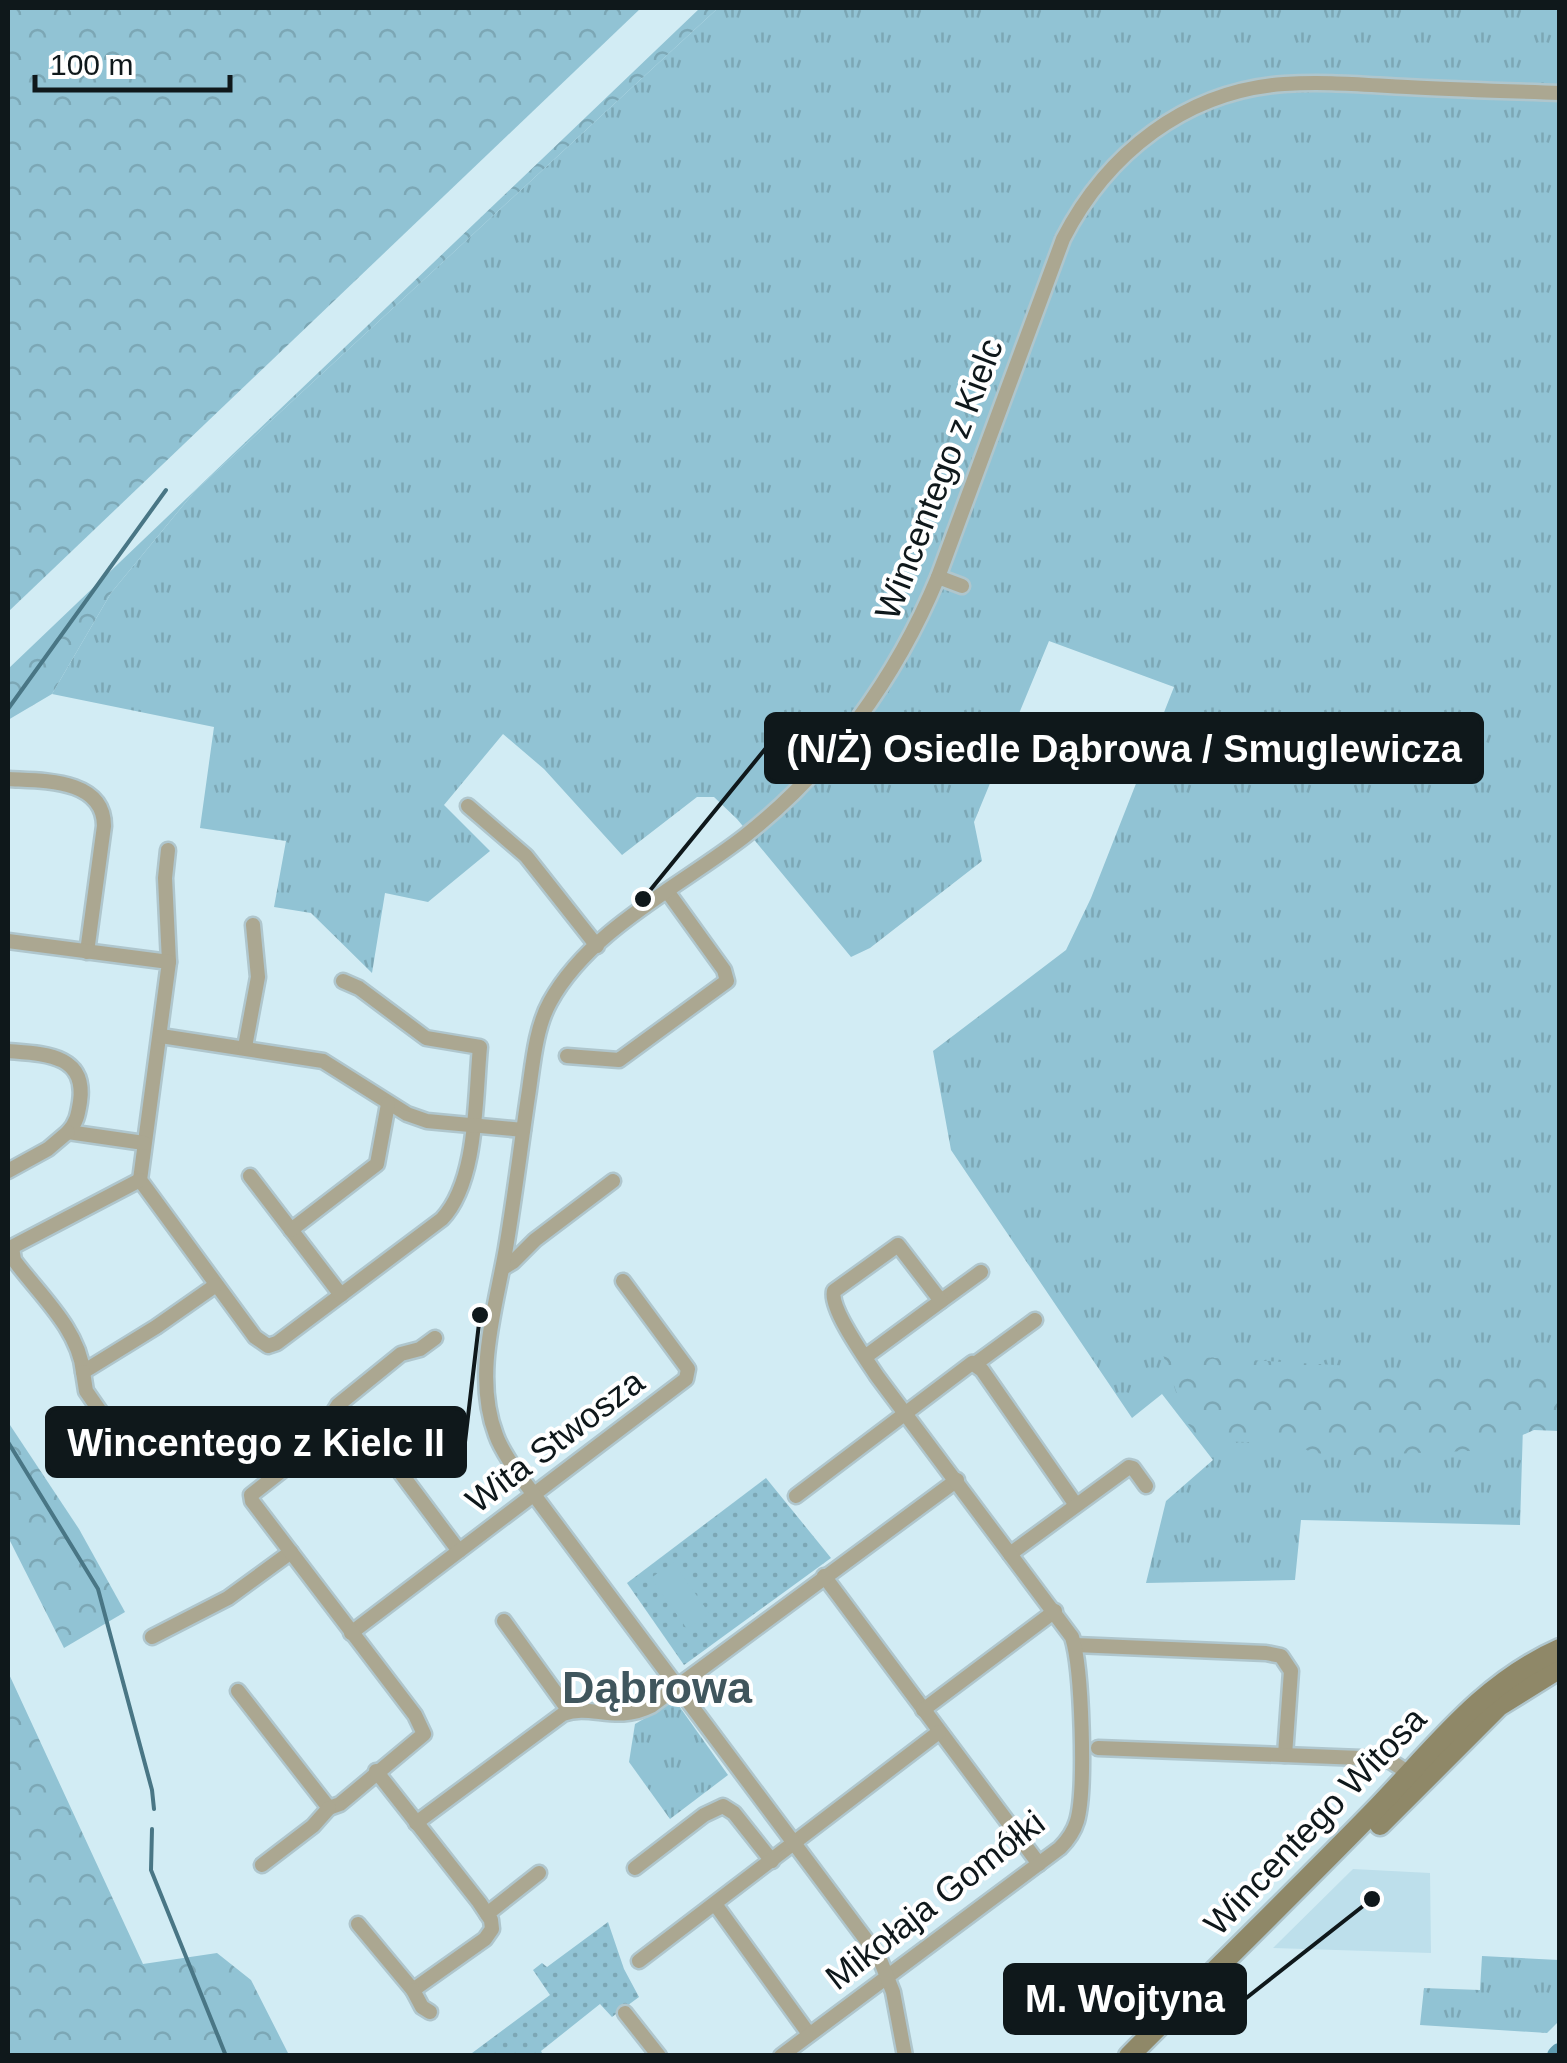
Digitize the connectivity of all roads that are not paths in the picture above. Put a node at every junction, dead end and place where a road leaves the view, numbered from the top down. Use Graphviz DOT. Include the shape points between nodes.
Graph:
graph roads {
  1 [pos="1560,93"];
  2 [pos="938,577"];
  3 [pos="962,586"];
  4 [pos="8,779"];
  5 [pos="468,806"];
  6 [pos="168,850"];
  7 [pos="667,891"];
  8 [pos="253,925"];
  9 [pos="8,941"];
  10 [pos="596,946"];
  11 [pos="88,952"];
  12 [pos="170,962"];
  13 [pos="343,981"];
  14 [pos="161,1036"];
  15 [pos="245,1047"];
  16 [pos="8,1051"];
  17 [pos="567,1056"];
  18 [pos="388,1104"];
  19 [pos="472,1125"];
  20 [pos="523,1130"];
  21 [pos="68,1132"];
  22 [pos="144,1143"];
  23 [pos="8,1170"];
  24 [pos="250,1176"];
  25 [pos="140,1180"];
  26 [pos="613,1180"];
  27 [pos="291,1230"];
  28 [pos="502,1268"];
  29 [pos="981,1272"];
  30 [pos="624,1280"];
  31 [pos="216,1286"];
  32 [pos="340,1295"];
  33 [pos="941,1302"];
  34 [pos="1036,1320"];
  35 [pos="435,1338"];
  36 [pos="865,1357"];
  37 [pos="974,1364"];
  38 [pos="83,1372"];
  39 [pos="905,1412"];
  40 [pos="120,1440"];
  41 [pos="394,1464"];
  42 [pos="957,1480"];
  43 [pos="1146,1486"];
  44 [pos="534,1494"];
  45 [pos="796,1496"];
  46 [pos="1076,1505"];
  47 [pos="459,1551"];
  48 [pos="290,1552"];
  49 [pos="1010,1554"];
  50 [pos="824,1576"];
  51 [pos="1055,1611"];
  52 [pos="504,1621"];
  53 [pos="352,1633"];
  54 [pos="152,1636"];
  55 [pos="1074,1645"];
  56 [pos="1560,1649"];
  57 [pos="1560,1668"];
  58 [pos="678,1686"];
  59 [pos="238,1691"];
  60 [pos="923,1710"];
  61 [pos="570,1711"];
  62 [pos="939,1732"];
  63 [pos="1098,1748"];
  64 [pos="1285,1755"];
  65 [pos="376,1771"];
  66 [pos="1409,1773"];
  67 [pos="329,1808"];
  68 [pos="416,1823"];
  69 [pos="795,1844"];
  70 [pos="772,1861"];
  71 [pos="1039,1864"];
  72 [pos="262,1865"];
  73 [pos="634,1868"];
  74 [pos="539,1873"];
  75 [pos="716,1904"];
  76 [pos="487,1914"];
  77 [pos="358,1924"];
  78 [pos="640,1961"];
  79 [pos="888,1976"];
  80 [pos="413,1990"];
  81 [pos="430,2012"];
  82 [pos="625,2013"];
  83 [pos="810,2034"];
  84 [pos="790,2053"];
  85 [pos="659,2056"];
  86 [pos="906,2056"];
  87 [pos="1129,2056"];
  88 [pos="1148,2056"];
  1 -- 2 [label="street, Wincentego z Kielc" via="1274,86 1198,106 1138,142 1099,181 1063,239"];
  2 -- 3 [label="street"];
  2 -- 7 [label="street, Wincentego z Kielc" via="888,676 831,753 744,836"];
  4 -- 11 [label="street" via="70,785 102,810"];
  5 -- 10 [label="street" via="526,856"];
  6 -- 12 [label="street"];
  7 -- 10 [label="street, Wincentego z Kielc"];
  7 -- 17 [label="street" via="727,981 624,1057"];
  8 -- 15 [label="street" via="258,977"];
  9 -- 11 [label="street"];
  10 -- 20 [label="street, Wincentego z Kielc" via="548,1006"];
  11 -- 12 [label="street"];
  12 -- 14 [label="street"];
  13 -- 19 [label="street" via="426,1038 480,1048"];
  14 -- 15 [label="street"];
  14 -- 22 [label="street"];
  15 -- 18 [label="street" via="322,1061"];
  16 -- 21 [label="street" via="59,1058 76,1070 82,1091"];
  18 -- 19 [label="street" via="427,1120"];
  18 -- 27 [label="street" via="377,1164"];
  19 -- 20 [label="street"];
  19 -- 32 [label="street" via="462,1186 448,1214"];
  20 -- 28 [label="street, Wincentego z Kielc"];
  21 -- 22 [label="street"];
  21 -- 23 [label="street"];
  22 -- 25 [label="street"];
  24 -- 27 [label="street"];
  25 -- 31 [label="street"];
  25 -- 38 [label="street" via="12,1247 14,1260 78,1348"];
  26 -- 28 [label="street"];
  27 -- 32 [label="street"];
  28 -- 44 [label="street, Wincentego z Kielc" via="488,1341 488,1393 495,1434"];
  29 -- 33 [label="street"];
  30 -- 44 [label="street, Wita Stwosza" via="688,1376"];
  31 -- 32 [label="street" via="264,1345 277,1343"];
  31 -- 38 [label="street"];
  33 -- 36 [label="street"];
  33 -- 36 [label="street, Mikołaja Gomółki" via="898,1245 832,1298"];
  34 -- 37 [label="street"];
  35 -- 48 [label="street" via="401,1354 344,1400 310,1448 254,1490 252,1501"];
  36 -- 39 [label="street, Mikołaja Gomółki"];
  37 -- 39 [label="street"];
  37 -- 46 [label="street"];
  38 -- 40 [label="street" via="86,1391"];
  39 -- 42 [label="street, Mikołaja Gomółki"];
  39 -- 45 [label="street"];
  41 -- 47 [label="street, Wita Stwosza"];
  42 -- 49 [label="street, Mikołaja Gomółki"];
  42 -- 50 [label="street"];
  43 -- 46 [label="street" via="1129,1467"];
  44 -- 47 [label="street, Wita Stwosza"];
  44 -- 58 [label="street, Wincentego z Kielc"];
  46 -- 49 [label="street"];
  47 -- 53 [label="street, Wita Stwosza"];
  48 -- 53 [label="street"];
  48 -- 54 [label="street" via="228,1598"];
  49 -- 51 [label="street, Mikołaja Gomółki"];
  50 -- 58 [label="street"];
  50 -- 60 [label="street"];
  51 -- 55 [label="street, Mikołaja Gomółki"];
  51 -- 60 [label="street"];
  52 -- 61 [label="street"];
  53 -- 65 [label="street" via="424,1730"];
  55 -- 64 [label="street" via="1281,1656 1291,1671"];
  55 -- 71 [label="street, Mikołaja Gomółki" via="1078,1814 1069,1838"];
  56 -- 66 [label="main road, Wincentego Witosa" via="1512,1674 1475,1704"];
  57 -- 88 [label="main road, Wincentego Witosa" via="1499,1706"];
  58 -- 61 [label="street" via="631,1715"];
  58 -- 69 [label="street, Wincentego z Kielc"];
  59 -- 67 [label="street"];
  60 -- 62 [label="street"];
  61 -- 68 [label="street"];
  62 -- 69 [label="street"];
  62 -- 71 [label="street"];
  63 -- 64 [label="street"];
  64 -- 66 [label="street" via="1387,1759"];
  65 -- 67 [label="street"];
  65 -- 68 [label="street"];
  66 -- 87 [label="main road, Wincentego Witosa"];
  67 -- 72 [label="street"];
  68 -- 76 [label="street"];
  69 -- 70 [label="street"];
  69 -- 79 [label="street, Wincentego z Kielc"];
  70 -- 73 [label="street" via="723,1806"];
  70 -- 75 [label="street"];
  71 -- 79 [label="street, Mikołaja Gomółki"];
  74 -- 76 [label="street"];
  75 -- 78 [label="street"];
  75 -- 83 [label="street"];
  76 -- 80 [label="street" via="492,1925 486,1939"];
  77 -- 80 [label="street"];
  79 -- 83 [label="street, Mikołaja Gomółki"];
  79 -- 86 [label="street, Wincentego z Kielc"];
  80 -- 81 [label="street"];
  82 -- 85 [label="street"];
  83 -- 84 [label="street, Mikołaja Gomółki"];
}
